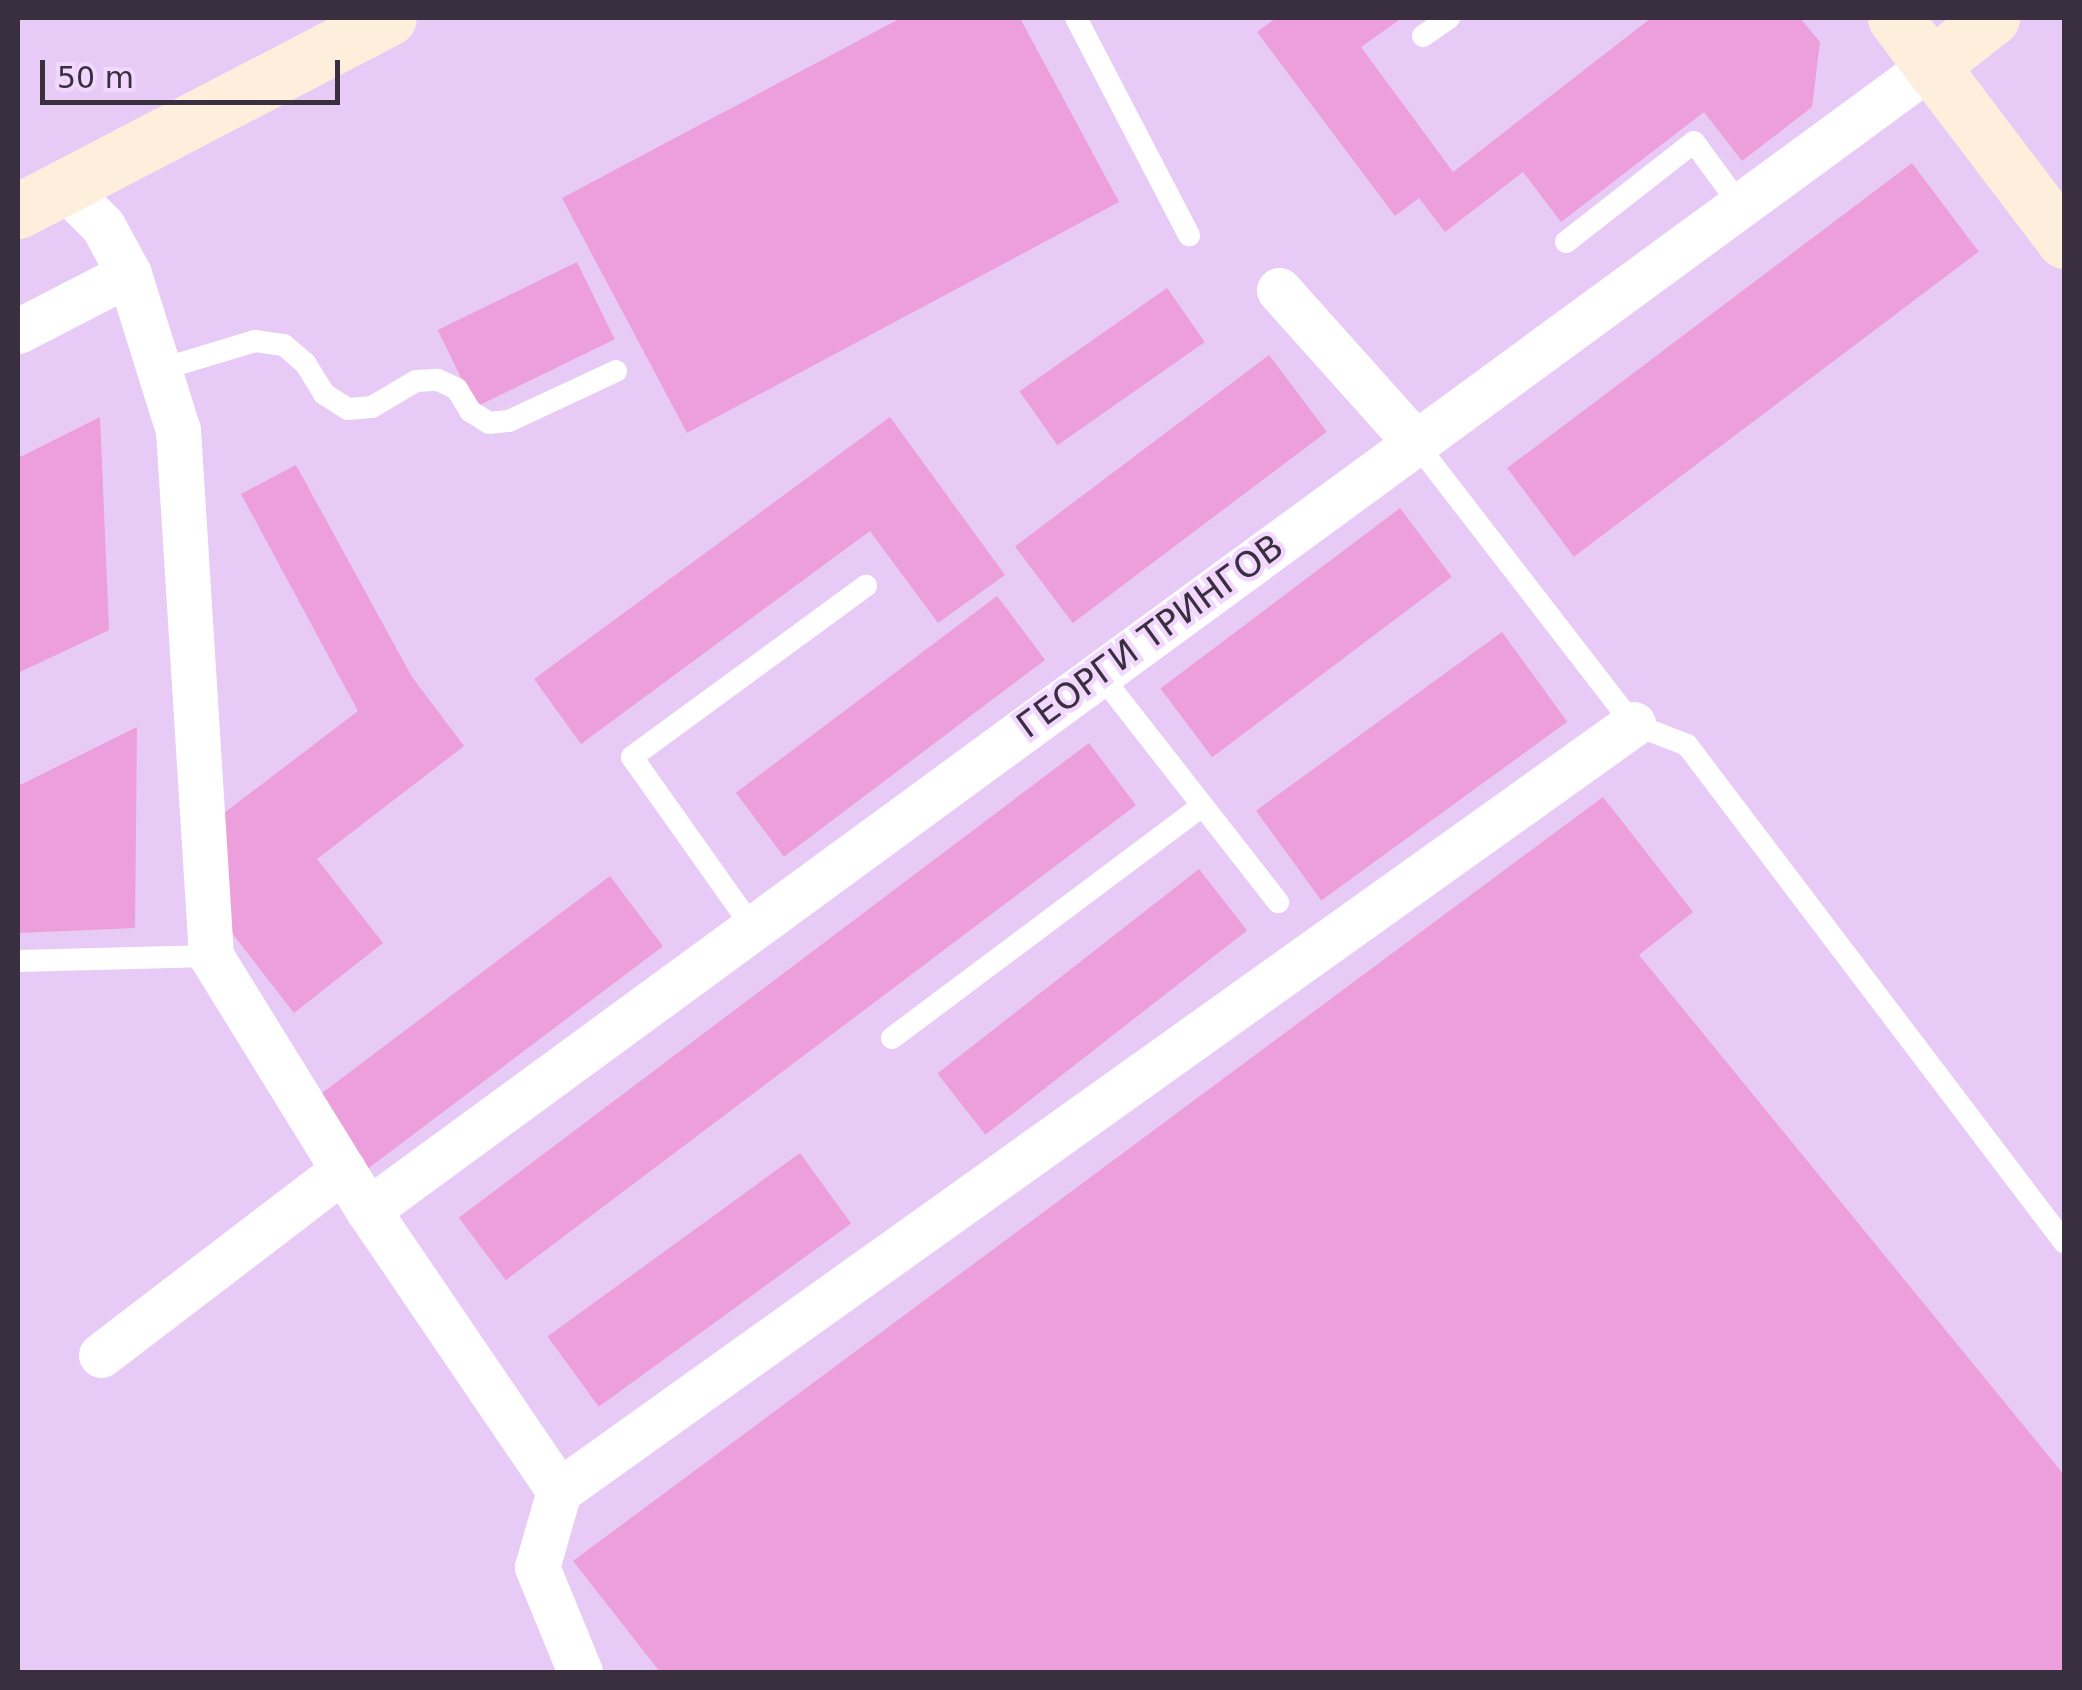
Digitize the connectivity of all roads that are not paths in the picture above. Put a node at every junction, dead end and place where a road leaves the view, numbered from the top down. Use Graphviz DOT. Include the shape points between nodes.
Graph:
graph roads {
  1 [pos="389,18"];
  2 [pos="1076,18"];
  3 [pos="1449,18"];
  4 [pos="1896,18"];
  5 [pos="1992,18"];
  6 [pos="1423,36"];
  7 [pos="1933,64"];
  8 [pos="41,200"];
  9 [pos="1740,204"];
  10 [pos="1189,235"];
  11 [pos="1566,242"];
  12 [pos="2064,242"];
  13 [pos="129,274"];
  14 [pos="1280,290"];
  15 [pos="18,331"];
  16 [pos="159,370"];
  17 [pos="616,372"];
  18 [pos="1415,442"];
  19 [pos="866,586"];
  20 [pos="1099,674"];
  21 [pos="1633,724"];
  22 [pos="1202,806"];
  23 [pos="1278,902"];
  24 [pos="752,928"];
  25 [pos="211,956"];
  26 [pos="18,961"];
  27 [pos="892,1038"];
  28 [pos="343,1170"];
  29 [pos="368,1210"];
  30 [pos="2064,1242"];
  31 [pos="101,1356"];
  32 [pos="560,1492"];
  33 [pos="580,1672"];
  1 -- 8 [label="main road"];
  2 -- 10 [label="lane"];
  3 -- 6 [label="lane"];
  4 -- 7 [label="main road"];
  5 -- 7 [label="main road"];
  7 -- 9 [label="street, ГЕОРГИ ТРИНГОВ"];
  7 -- 12 [label="main road"];
  8 -- 13 [label="street" via="103,226"];
  9 -- 11 [label="lane" via="1694,142"];
  9 -- 18 [label="street, ГЕОРГИ ТРИНГОВ"];
  13 -- 15 [label="street"];
  13 -- 16 [label="street"];
  14 -- 18 [label="street"];
  16 -- 17 [label="lane" via="255,341 284,345 305,362 324,394 348,408 372,407 416,381 438,380 458,389 470,411 489,423 509,421"];
  16 -- 25 [label="street" via="178,430"];
  18 -- 20 [label="street, ГЕОРГИ ТРИНГОВ"];
  18 -- 21 [label="lane"];
  19 -- 24 [label="lane" via="632,757"];
  20 -- 22 [label="lane"];
  20 -- 24 [label="street, ГЕОРГИ ТРИНГОВ"];
  21 -- 30 [label="lane" via="1686,746"];
  21 -- 32 [label="street"];
  22 -- 23 [label="lane"];
  22 -- 27 [label="lane"];
  24 -- 29 [label="street, ГЕОРГИ ТРИНГОВ"];
  25 -- 26 [label="lane"];
  25 -- 28 [label="street"];
  28 -- 29 [label="street"];
  28 -- 31 [label="street"];
  29 -- 32 [label="street"];
  32 -- 33 [label="street" via="537,1567"];
}
